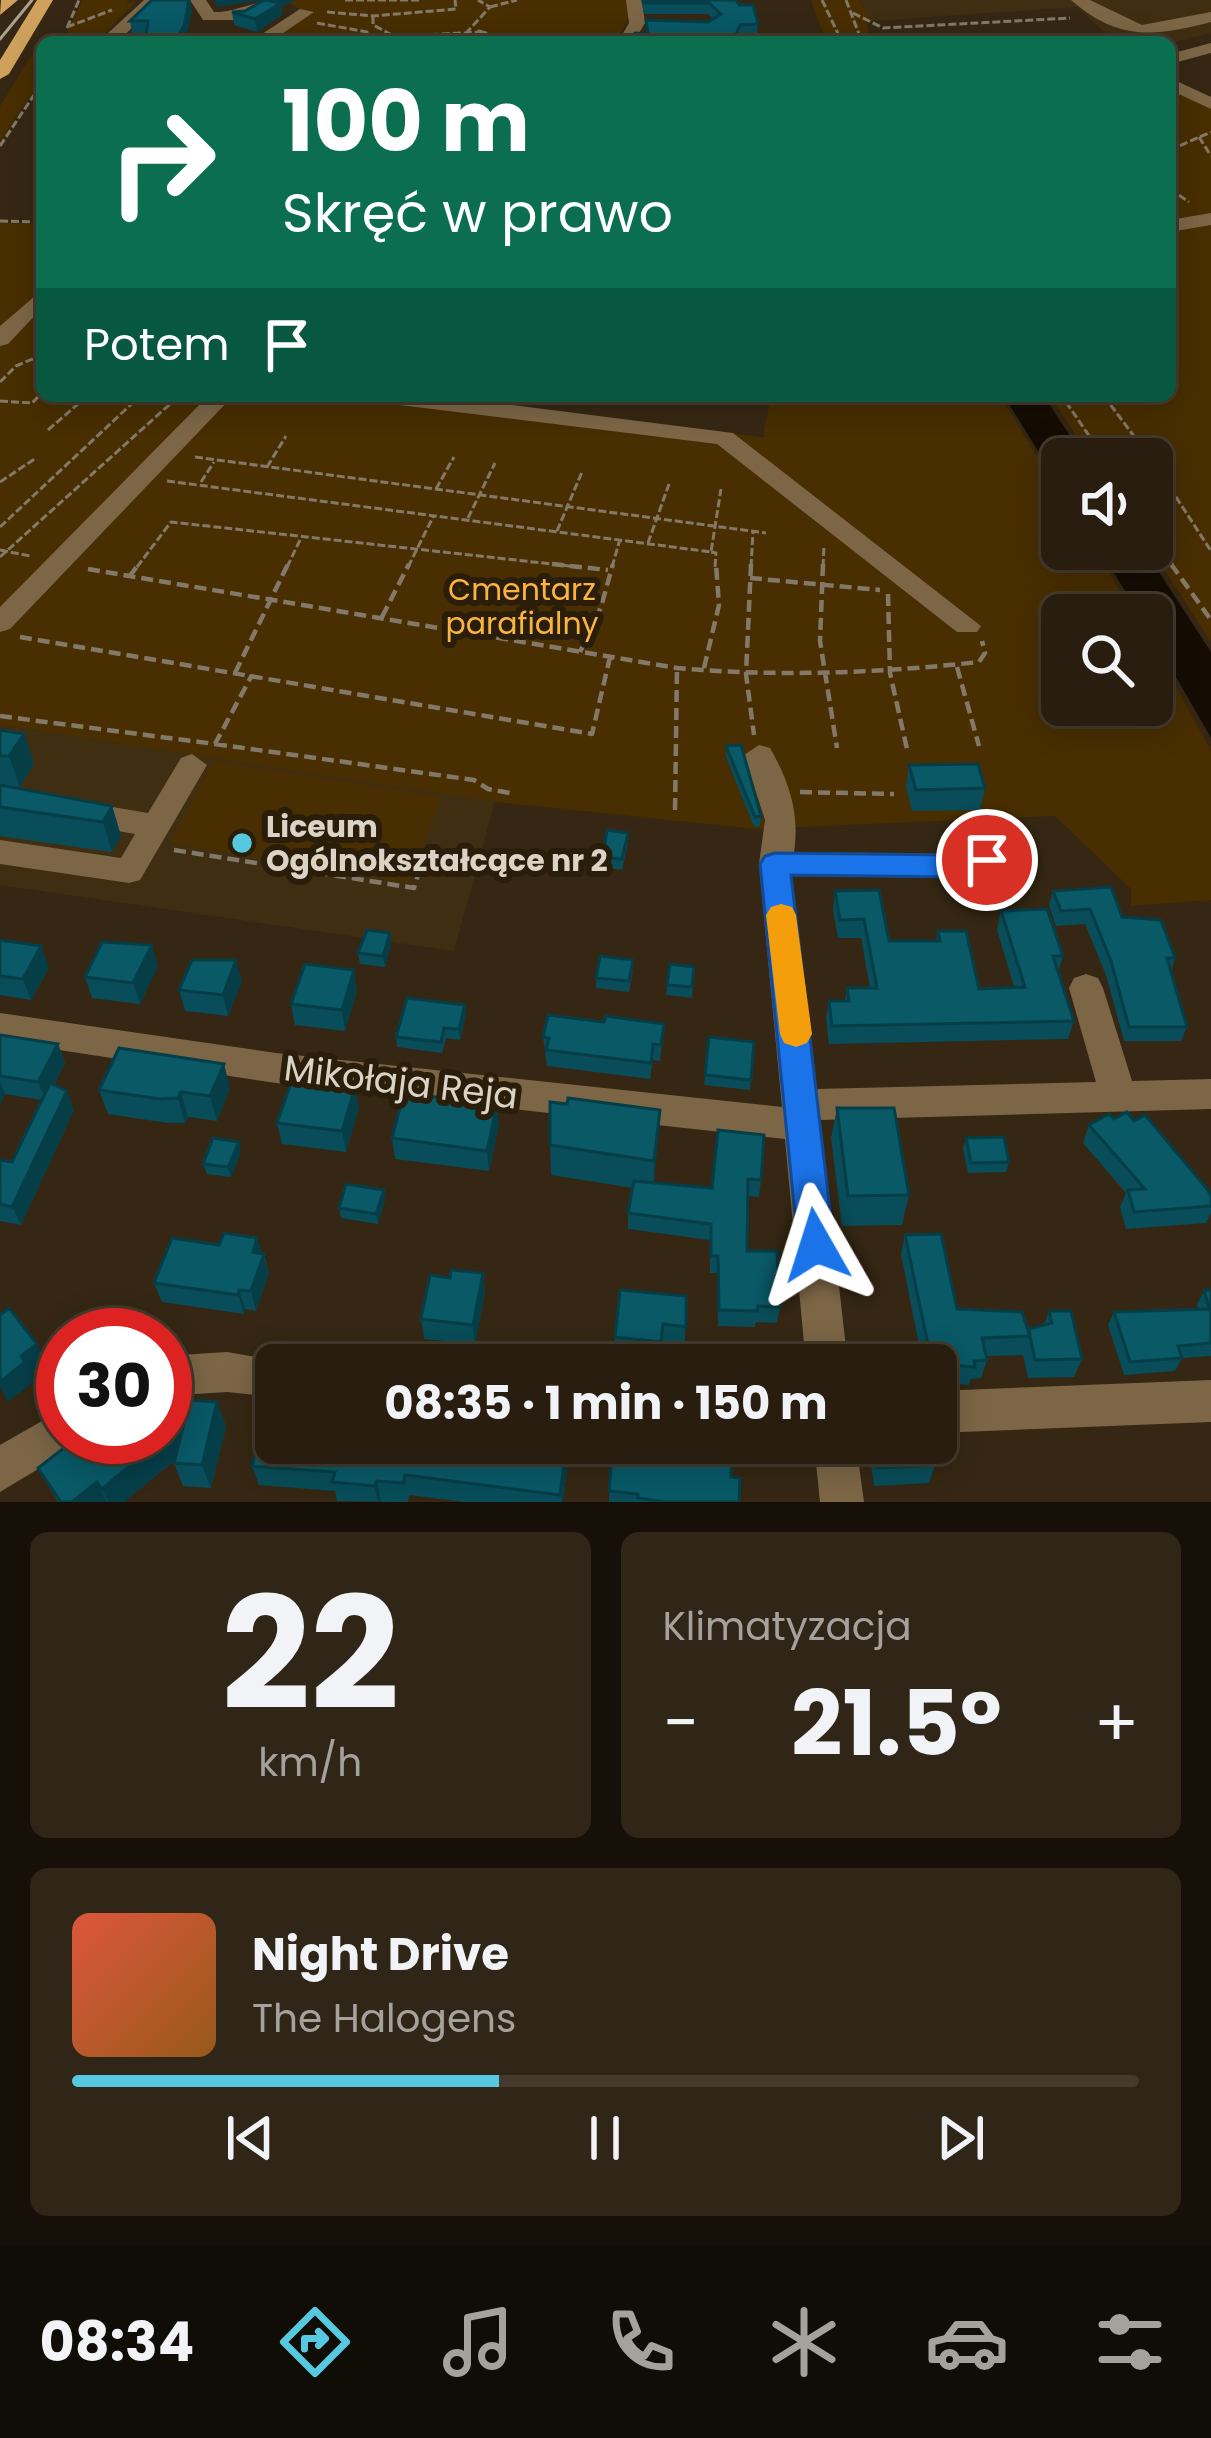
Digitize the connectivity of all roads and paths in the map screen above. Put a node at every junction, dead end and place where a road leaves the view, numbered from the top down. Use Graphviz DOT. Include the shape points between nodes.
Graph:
graph roads {
  1 [pos="10,0"];
  2 [pos="45,0"];
  3 [pos="79,0"];
  4 [pos="168,0"];
  5 [pos="198,0"];
  6 [pos="270,0"];
  7 [pos="345,0"];
  8 [pos="421,0"];
  9 [pos="454,0"];
  10 [pos="478,0"];
  11 [pos="517,0"];
  12 [pos="634,0"];
  13 [pos="822,0"];
  14 [pos="846,0"];
  15 [pos="357,2"];
  16 [pos="401,2"];
  17 [pos="126,3"];
  18 [pos="490,7"];
  19 [pos="1078,9"];
  20 [pos="0,10"];
  21 [pos="326,12"];
  22 [pos="406,13"];
  23 [pos="853,13"];
  24 [pos="344,14"];
  25 [pos="300,16"];
  26 [pos="373,16"];
  27 [pos="239,17"];
  28 [pos="1211,17"];
  29 [pos="666,23"];
  30 [pos="68,27"];
  31 [pos="276,31"];
  32 [pos="479,32"];
  33 [pos="469,33"];
  34 [pos="65,36"];
  35 [pos="119,36"];
  36 [pos="268,36"];
  37 [pos="366,36"];
  38 [pos="396,36"];
  39 [pos="428,36"];
  40 [pos="465,36"];
  41 [pos="631,36"];
  42 [pos="634,36"];
  43 [pos="839,36"];
  44 [pos="860,36"];
  45 [pos="1211,47"];
  46 [pos="1176,56"];
  47 [pos="2,66"];
  48 [pos="1176,86"];
  49 [pos="36,92"];
  50 [pos="1211,104"];
  51 [pos="1211,132"];
  52 [pos="1199,137"];
  53 [pos="0,146"];
  54 [pos="1176,147"];
  55 [pos="1211,157"];
  56 [pos="1176,193"];
  57 [pos="1204,214"];
  58 [pos="0,221"];
  59 [pos="36,222"];
  60 [pos="36,305"];
  61 [pos="0,339"];
  62 [pos="36,358"];
  63 [pos="0,382"];
  64 [pos="36,399"];
  65 [pos="0,401"];
  66 [pos="80,402"];
  67 [pos="134,402"];
  68 [pos="171,402"];
  69 [pos="215,402"];
  70 [pos="431,402"];
  71 [pos="1066,402"];
  72 [pos="1109,402"];
  73 [pos="47,430"];
  74 [pos="286,436"];
  75 [pos="1090,438"];
  76 [pos="1136,438"];
  77 [pos="181,456"];
  78 [pos="454,457"];
  79 [pos="36,458"];
  80 [pos="216,460"];
  81 [pos="495,463"];
  82 [pos="171,467"];
  83 [pos="267,467"];
  84 [pos="582,472"];
  85 [pos="0,482"];
  86 [pos="200,482"];
  87 [pos="669,484"];
  88 [pos="436,488"];
  89 [pos="721,489"];
  90 [pos="1173,492"];
  91 [pos="480,494"];
  92 [pos="568,506"];
  93 [pos="435,513"];
  94 [pos="468,518"];
  95 [pos="657,519"];
  96 [pos="0,527"];
  97 [pos="717,527"];
  98 [pos="557,531"];
  99 [pos="752,532"];
  100 [pos="766,533"];
  101 [pos="824,536"];
  102 [pos="302,538"];
  103 [pos="620,539"];
  104 [pos="649,543"];
  105 [pos="417,550"];
  106 [pos="8,551"];
  107 [pos="1211,551"];
  108 [pos="711,552"];
  109 [pos="0,553"];
  110 [pos="56,562"];
  111 [pos="1173,566"];
  112 [pos="608,571"];
  113 [pos="129,577"];
  114 [pos="750,578"];
  115 [pos="822,584"];
  116 [pos="271,600"];
  117 [pos="382,617"];
  118 [pos="1211,620"];
  119 [pos="967,626"];
  120 [pos="9,630"];
  121 [pos="580,652"];
  122 [pos="610,657"];
  123 [pos="677,668"];
  124 [pos="957,668"];
  125 [pos="703,670"];
  126 [pos="235,673"];
  127 [pos="890,673"];
  128 [pos="746,674"];
  129 [pos="826,674"];
  130 [pos="252,675"];
  131 [pos="0,716"];
  132 [pos="979,746"];
  133 [pos="837,748"];
  134 [pos="907,748"];
  135 [pos="203,754"];
  136 [pos="759,754"];
  137 [pos="776,792"];
  138 [pos="510,793"];
  139 [pos="894,794"];
  140 [pos="0,799"];
  141 [pos="675,810"];
  142 [pos="150,836"];
  143 [pos="0,852"];
  144 [pos="1017,854"];
  145 [pos="775,864"];
  146 [pos="421,865"];
  147 [pos="1086,988"];
  148 [pos="0,1027"];
  149 [pos="1211,1094"];
  150 [pos="1119,1097"];
  151 [pos="803,1115"];
  152 [pos="825,1344"];
  153 [pos="192,1374"];
  154 [pos="255,1375"];
  155 [pos="1211,1401"];
  156 [pos="957,1411"];
  157 [pos="36,1447"];
  158 [pos="826,1464"];
  159 [pos="0,1470"];
  160 [pos="842,1502"];
  1 -- 20 [label="main road"];
  2 -- 47 [label="main road"];
  3 -- 30 [label="path"];
  4 -- 35 [label="street" via="149,1"];
  5 -- 27 [label="street" via="209,17"];
  6 -- 27 [label="street"];
  7 -- 15 [label="path"];
  8 -- 16 [label="path"];
  9 -- 22 [label="path" via="456,9"];
  10 -- 18 [label="path"];
  11 -- 18 [label="path"];
  12 -- 41 [label="street"];
  13 -- 43 [label="path"];
  14 -- 23 [label="path"];
  15 -- 16 [label="path"];
  15 -- 24 [label="path"];
  16 -- 22 [label="path"];
  17 -- 30 [label="path"];
  18 -- 33 [label="path"];
  19 -- 23 [label="path" via="883,28"];
  19 -- 28 [label="street" via="1145,34"];
  21 -- 24 [label="path"];
  22 -- 26 [label="path"];
  23 -- 44 [label="path"];
  24 -- 26 [label="path"];
  25 -- 31 [label="street"];
  25 -- 37 [label="path"];
  26 -- 38 [label="path" via="373,26"];
  27 -- 31 [label="street"];
  29 -- 42 [label="street"];
  30 -- 34 [label="path"];
  31 -- 36 [label="street"];
  32 -- 33 [label="path"];
  33 -- 39 [label="path"];
  33 -- 40 [label="path"];
  45 -- 46 [label="street"];
  48 -- 50 [label="street"];
  49 -- 53 [label="path"];
  51 -- 52 [label="path"];
  52 -- 54 [label="path"];
  52 -- 55 [label="path"];
  56 -- 57 [label="path"];
  58 -- 59 [label="path"];
  60 -- 61 [label="street"];
  62 -- 63 [label="path"];
  64 -- 65 [label="path"];
  66 -- 73 [label="path"];
  67 -- 96 [label="path"];
  68 -- 106 [label="path"];
  69 -- 110 [label="street"];
  70 -- 119 [label="street" via="724,439"];
  71 -- 75 [label="path"];
  72 -- 76 [label="path"];
  74 -- 83 [label="path"];
  77 -- 80 [label="path"];
  78 -- 88 [label="path"];
  79 -- 85 [label="path"];
  80 -- 83 [label="path"];
  80 -- 86 [label="path"];
  81 -- 91 [label="path"];
  82 -- 86 [label="path" via="161,481"];
  83 -- 88 [label="path"];
  84 -- 92 [label="path"];
  86 -- 93 [label="path"];
  87 -- 95 [label="path"];
  88 -- 91 [label="path"];
  89 -- 97 [label="path"];
  90 -- 107 [label="path"];
  91 -- 92 [label="path"];
  91 -- 94 [label="path"];
  92 -- 95 [label="path"];
  92 -- 98 [label="path"];
  93 -- 94 [label="path"];
  93 -- 105 [label="path"];
  94 -- 98 [label="path"];
  95 -- 97 [label="path"];
  95 -- 104 [label="path"];
  97 -- 99 [label="path"];
  97 -- 108 [label="path"];
  98 -- 103 [label="path"];
  99 -- 100 [label="path"];
  99 -- 114 [label="path"];
  101 -- 115 [label="path"];
  102 -- 105 [label="path"];
  102 -- 113 [label="path" via="171,522"];
  102 -- 116 [label="path"];
  103 -- 104 [label="path"];
  103 -- 112 [label="path"];
  104 -- 108 [label="path"];
  105 -- 112 [label="path"];
  105 -- 117 [label="path"];
  106 -- 109 [label="path"];
  106 -- 110 [label="path"];
  108 -- 125 [label="path" via="720,590"];
  110 -- 113 [label="path"];
  110 -- 120 [label="street"];
  111 -- 118 [label="path"];
  112 -- 121 [label="path"];
  113 -- 116 [label="path"];
  114 -- 115 [label="path"];
  114 -- 128 [label="path"];
  115 -- 127 [label="path" via="889,591"];
  115 -- 129 [label="path"];
  116 -- 117 [label="path"];
  116 -- 126 [label="path"];
  117 -- 121 [label="path"];
  119 -- 124 [label="path" via="986,653"];
  120 -- 126 [label="path"];
  121 -- 122 [label="path"];
  122 -- 123 [label="path"];
  122 -- 130 [label="path" via="592,734"];
  123 -- 125 [label="path"];
  123 -- 141 [label="path"];
  124 -- 127 [label="path"];
  124 -- 132 [label="path"];
  125 -- 128 [label="path"];
  126 -- 130 [label="path"];
  127 -- 129 [label="path"];
  127 -- 134 [label="path"];
  128 -- 129 [label="path"];
  128 -- 136 [label="path"];
  129 -- 133 [label="path"];
  130 -- 135 [label="path"];
  131 -- 135 [label="path"];
  135 -- 138 [label="path" via="474,780"];
  135 -- 142 [label="street"];
  136 -- 137 [label="street"];
  137 -- 139 [label="path"];
  137 -- 145 [label="street" via="785,829"];
  140 -- 142 [label="street"];
  142 -- 143 [label="street" via="129,871"];
  142 -- 146 [label="path" via="414,888"];
  144 -- 145 [label="street" via="956,866"];
  145 -- 151 [label="street"];
  147 -- 150 [label="street"];
  148 -- 151 [label="street, Mikołaja Reja" via="759,1124"];
  149 -- 150 [label="street, Mikołaja Reja"];
  150 -- 151 [label="street, Mikołaja Reja"];
  151 -- 152 [label="street"];
  153 -- 154 [label="street"];
  155 -- 156 [label="street"];
  157 -- 159 [label="street"];
  158 -- 160 [label="street"];
}
